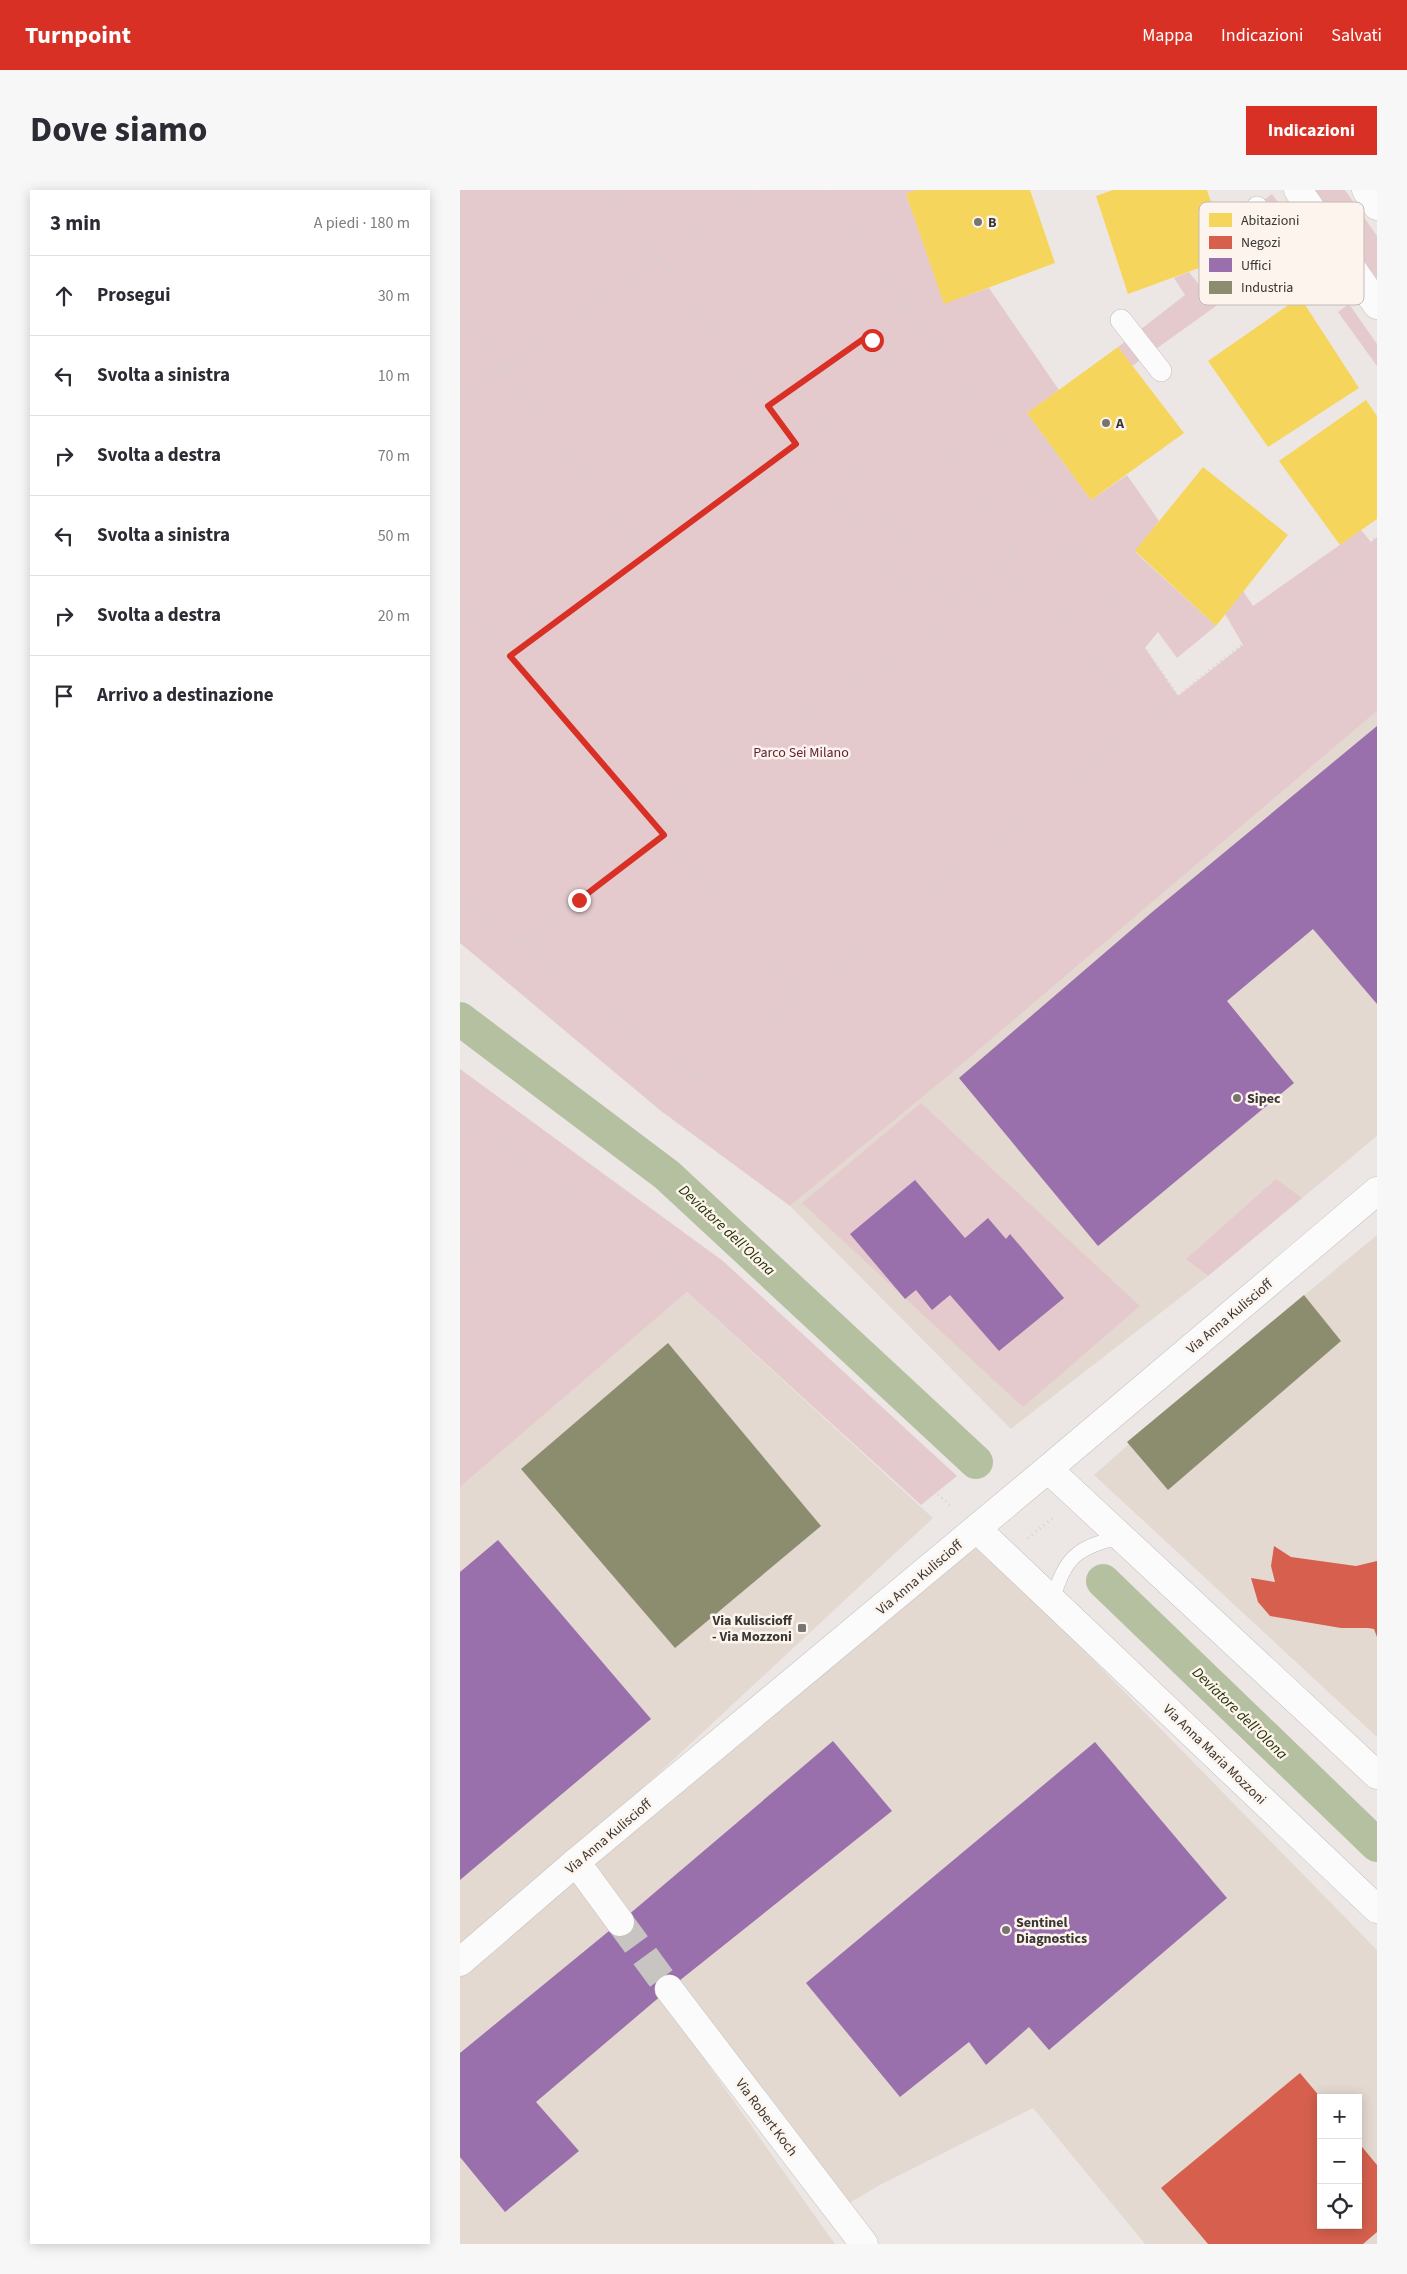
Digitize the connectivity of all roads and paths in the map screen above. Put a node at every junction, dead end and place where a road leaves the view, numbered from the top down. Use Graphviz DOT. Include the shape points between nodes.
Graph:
graph roads {
  1 [pos="607,190"];
  2 [pos="756,190"];
  3 [pos="828,190"];
  4 [pos="1298,190"];
  5 [pos="1366,190"];
  6 [pos="1306,202"];
  7 [pos="1377,206"];
  8 [pos="658,258"];
  9 [pos="1364,287"];
  10 [pos="908,306"];
  11 [pos="1377,306"];
  12 [pos="460,308"];
  13 [pos="1127,327"];
  14 [pos="869,335"];
  15 [pos="1155,363"];
  16 [pos="504,367"];
  17 [pos="796,386"];
  18 [pos="460,398"];
  19 [pos="768,406"];
  20 [pos="796,444"];
  21 [pos="736,457"];
  22 [pos="750,478"];
  23 [pos="767,502"];
  24 [pos="1377,537"];
  25 [pos="1075,547"];
  26 [pos="645,556"];
  27 [pos="1033,573"];
  28 [pos="460,599"];
  29 [pos="534,608"];
  30 [pos="548,627"];
  31 [pos="937,632"];
  32 [pos="510,656"];
  33 [pos="1178,696"];
  34 [pos="1125,701"];
  35 [pos="644,812"];
  36 [pos="664,835"];
  37 [pos="460,895"];
  38 [pos="579,900"];
  39 [pos="594,922"];
  40 [pos="522,944"];
  41 [pos="802,996"];
  42 [pos="460,1117"];
  43 [pos="1377,1191"];
  44 [pos="460,1232"];
  45 [pos="460,1265"];
  46 [pos="1048,1469"];
  47 [pos="952,1506"];
  48 [pos="1055,1516"];
  49 [pos="976,1529"];
  50 [pos="1120,1536"];
  51 [pos="1025,1540"];
  52 [pos="1054,1600"];
  53 [pos="1377,1775"];
  54 [pos="576,1862"];
  55 [pos="1377,1909"];
  56 [pos="620,1922"];
  57 [pos="460,1962"];
  58 [pos="669,1989"];
  59 [pos="864,2244"];
  1 -- 8 [label="path"];
  2 -- 8 [label="path"];
  3 -- 10 [label="path"];
  4 -- 6 [label="street"];
  5 -- 7 [label="street"];
  8 -- 16 [label="path"];
  8 -- 19 [label="path"];
  9 -- 11 [label="street"];
  10 -- 14 [label="path"];
  10 -- 25 [label="path"];
  12 -- 16 [label="path"];
  13 -- 15 [label="street"];
  14 -- 17 [label="path"];
  14 -- 17 [label="path" via="1018,554 946,599"];
  16 -- 18 [label="path"];
  16 -- 26 [label="path"];
  17 -- 19 [label="path"];
  19 -- 20 [label="path"];
  20 -- 22 [label="path"];
  20 -- 31 [label="path"];
  21 -- 22 [label="path"];
  22 -- 23 [label="path"];
  22 -- 26 [label="path"];
  24 -- 33 [label="path"];
  25 -- 27 [label="path"];
  25 -- 33 [label="path"];
  26 -- 30 [label="path"];
  27 -- 31 [label="path"];
  27 -- 34 [label="path"];
  28 -- 32 [label="path"];
  29 -- 30 [label="path"];
  30 -- 32 [label="path"];
  31 -- 35 [label="path"];
  32 -- 35 [label="path"];
  33 -- 41 [label="path"];
  35 -- 36 [label="path"];
  36 -- 38 [label="path"];
  36 -- 41 [label="path"];
  37 -- 40 [label="path"];
  38 -- 39 [label="path"];
  38 -- 40 [label="path"];
  40 -- 41 [label="path" via="696,1079"];
  42 -- 47 [label="path" via="715,1295"];
  43 -- 46 [label="street, Via Anna Kuliscioff"];
  44 -- 45 [label="path" via="482,1247"];
  46 -- 49 [label="street, Via Anna Kuliscioff"];
  46 -- 50 [label="street"];
  48 -- 51 [label="path"];
  49 -- 52 [label="street, Via Anna Maria Mozzoni"];
  49 -- 54 [label="street, Via Anna Kuliscioff"];
  50 -- 52 [label="lane" via="1100,1541 1070,1561 1060,1576"];
  50 -- 53 [label="street"];
  52 -- 55 [label="street, Via Anna Maria Mozzoni"];
  54 -- 56 [label="street"];
  54 -- 57 [label="street, Via Anna Kuliscioff"];
  58 -- 59 [label="street, Via Robert Koch"];
}
